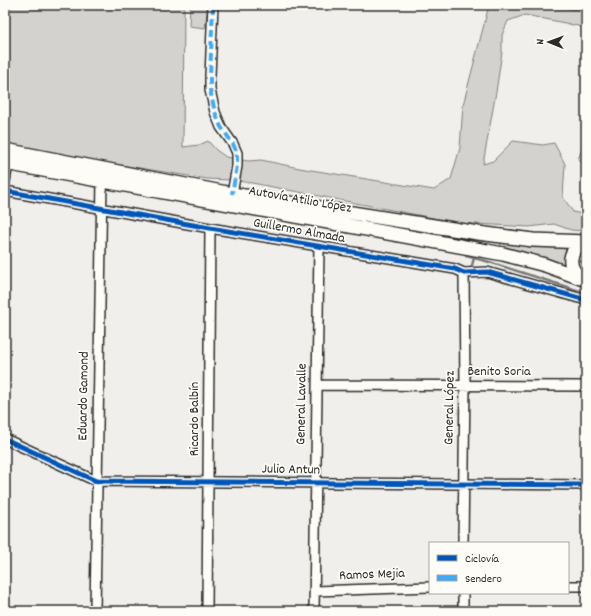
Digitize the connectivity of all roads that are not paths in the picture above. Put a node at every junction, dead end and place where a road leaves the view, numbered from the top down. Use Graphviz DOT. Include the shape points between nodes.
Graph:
graph roads {
  1 [pos="213,5"];
  2 [pos="7,157"];
  3 [pos="102,180"];
  4 [pos="5,181"];
  5 [pos="5,191"];
  6 [pos="232,194"];
  7 [pos="100,208"];
  8 [pos="210,228"];
  9 [pos="586,243"];
  10 [pos="319,246"];
  11 [pos="464,273"];
  12 [pos="583,278"];
  13 [pos="586,300"];
  14 [pos="317,385"];
  15 [pos="465,385"];
  16 [pos="586,386"];
  17 [pos="5,439"];
  18 [pos="96,481"];
  19 [pos="208,481"];
  20 [pos="316,482"];
  21 [pos="463,485"];
  22 [pos="586,485"];
  23 [pos="463,542"];
  24 [pos="429,586"];
  25 [pos="569,586"];
  26 [pos="586,586"];
  27 [pos="315,591"];
  28 [pos="463,594"];
  29 [pos="95,611"];
  30 [pos="207,611"];
  31 [pos="314,611"];
  32 [pos="463,611"];
  1 -- 6 [label="street" via="210,90 221,127 237,153"];
  2 -- 3 [label="main road, Autovía Atilio López"];
  2 -- 4 [label="street"];
  2 -- 6 [label="main road, Autovía Atilio López"];
  3 -- 7 [label="street, Eduardo Gamond"];
  3 -- 12 [label="main road, Autovía Atilio López" via="503,254"];
  5 -- 7 [label="street, Guillermo Almada"];
  6 -- 9 [label="main road, Autovía Atilio López" via="505,237"];
  7 -- 8 [label="street, Guillermo Almada"];
  7 -- 18 [label="street, Eduardo Gamond"];
  8 -- 10 [label="street, Guillermo Almada"];
  8 -- 19 [label="street, Ricardo Balbín"];
  9 -- 12 [label="main road" via="579,246 570,259 573,270"];
  10 -- 11 [label="street, Guillermo Almada" via="455,269"];
  10 -- 14 [label="street, General Lavalle"];
  11 -- 13 [label="street, Guillermo Almada" via="487,272"];
  11 -- 15 [label="street, General López"];
  14 -- 15 [label="street, Benito Soria"];
  14 -- 20 [label="street, General Lavalle"];
  15 -- 16 [label="street, Benito Soria"];
  15 -- 21 [label="street, General López"];
  17 -- 18 [label="street, Julio Antun"];
  18 -- 19 [label="street, Julio Antun"];
  18 -- 29 [label="street, Eduardo Gamond"];
  19 -- 20 [label="street, Julio Antun"];
  19 -- 30 [label="street, Ricardo Balbín"];
  20 -- 21 [label="street, Julio Antun"];
  20 -- 27 [label="street, General Lavalle"];
  21 -- 22 [label="street, Julio Antun"];
  21 -- 23 [label="street, General López"];
  24 -- 27 [label="street, Ramos Mejia"];
  25 -- 26 [label="street"];
  27 -- 31 [label="street, General Lavalle"];
  28 -- 32 [label="street"];
}
